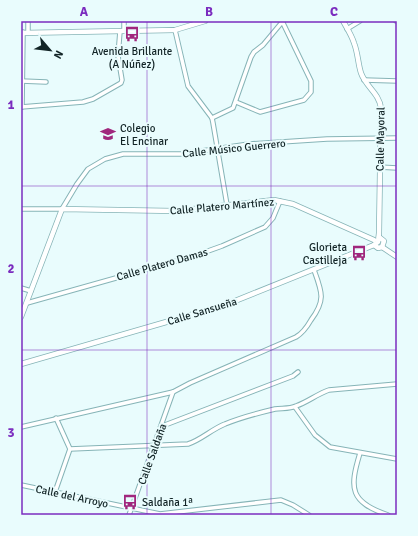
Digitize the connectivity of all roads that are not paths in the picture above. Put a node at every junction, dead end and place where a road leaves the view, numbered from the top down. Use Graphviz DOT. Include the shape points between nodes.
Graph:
graph roads {
  1 [pos="28,21"];
  2 [pos="124,21"];
  3 [pos="205,21"];
  4 [pos="283,21"];
  5 [pos="343,21"];
  6 [pos="360,21"];
  7 [pos="347,29"];
  8 [pos="175,30"];
  9 [pos="122,31"];
  10 [pos="24,32"];
  11 [pos="364,80"];
  12 [pos="22,81"];
  13 [pos="397,81"];
  14 [pos="46,82"];
  15 [pos="236,102"];
  16 [pos="21,107"];
  17 [pos="212,118"];
  18 [pos="380,137"];
  19 [pos="397,138"];
  20 [pos="218,148"];
  21 [pos="379,167"];
  22 [pos="397,168"];
  23 [pos="280,201"];
  24 [pos="227,205"];
  25 [pos="21,209"];
  26 [pos="62,209"];
  27 [pos="376,241"];
  28 [pos="382,247"];
  29 [pos="397,257"];
  30 [pos="314,270"];
  31 [pos="21,288"];
  32 [pos="31,291"];
  33 [pos="27,303"];
  34 [pos="21,317"];
  35 [pos="21,364"];
  36 [pos="298,372"];
  37 [pos="397,384"];
  38 [pos="173,392"];
  39 [pos="295,407"];
  40 [pos="56,418"];
  41 [pos="162,425"];
  42 [pos="21,427"];
  43 [pos="154,446"];
  44 [pos="70,449"];
  45 [pos="360,453"];
  46 [pos="397,459"];
  47 [pos="21,485"];
  48 [pos="55,492"];
  49 [pos="132,508"];
  50 [pos="129,515"];
  51 [pos="309,515"];
  52 [pos="388,515"];
  1 -- 10 [label="street"];
  2 -- 9 [label="street"];
  3 -- 8 [label="street"];
  4 -- 15 [label="street" via="263,46 251,56"];
  4 -- 15 [label="street" via="311,81 311,92 304,100 260,112"];
  5 -- 7 [label="street, Calle Mayoral"];
  6 -- 7 [label="street"];
  7 -- 11 [label="street, Calle Mayoral" via="354,43"];
  8 -- 9 [label="street"];
  8 -- 17 [label="street" via="188,86"];
  9 -- 10 [label="street"];
  9 -- 16 [label="street" via="118,56 121,83 88,101"];
  10 -- 12 [label="street"];
  11 -- 13 [label="street"];
  11 -- 18 [label="street, Calle Mayoral" via="380,101"];
  12 -- 14 [label="street"];
  12 -- 16 [label="street"];
  15 -- 17 [label="street" via="233,108"];
  17 -- 20 [label="street"];
  18 -- 19 [label="street, Calle Músico Guerrero"];
  18 -- 20 [label="street, Calle Músico Guerrero"];
  18 -- 21 [label="street, Calle Mayoral"];
  20 -- 24 [label="street"];
  20 -- 26 [label="street, Calle Músico Guerrero" via="181,154 123,154 105,159 88,169"];
  21 -- 22 [label="street"];
  21 -- 27 [label="street, Calle Mayoral"];
  23 -- 24 [label="street, Calle Platero Martínez"];
  23 -- 27 [label="street, Calle Platero Martínez" via="293,204"];
  23 -- 33 [label="street, Calle Platero Damas" via="273,218 265,227 222,246"];
  24 -- 26 [label="street, Calle Platero Martínez" via="175,211"];
  25 -- 26 [label="street"];
  26 -- 32 [label="street, Calle Músico Guerrero"];
  27 -- 28 [label="street, Calle Platero Martínez" via="378,248"];
  27 -- 28 [label="street, Calle Mayoral" via="384,241"];
  27 -- 30 [label="street, Calle Sansueña"];
  28 -- 29 [label="street, Calle Platero Martínez"];
  30 -- 35 [label="street, Calle Sansueña" via="225,305"];
  30 -- 38 [label="street" via="321,289 322,301 318,312 299,335"];
  31 -- 32 [label="street"];
  32 -- 33 [label="street, Calle Músico Guerrero"];
  33 -- 34 [label="street, Calle Músico Guerrero"];
  36 -- 41 [label="street"];
  37 -- 39 [label="street" via="329,390"];
  38 -- 40 [label="street"];
  38 -- 41 [label="street, Calle Saldaña"];
  39 -- 43 [label="street" via="245,416 191,443"];
  39 -- 45 [label="street" via="314,435 325,443 335,448"];
  40 -- 42 [label="street"];
  40 -- 44 [label="street"];
  41 -- 43 [label="street, Calle Saldaña"];
  43 -- 44 [label="street"];
  43 -- 49 [label="street, Calle Saldaña"];
  44 -- 48 [label="street"];
  45 -- 46 [label="street"];
  45 -- 52 [label="street" via="353,480 355,491 368,507"];
  47 -- 48 [label="street, Calle del Arroyo"];
  48 -- 49 [label="street, Calle del Arroyo"];
  49 -- 50 [label="street, Calle Saldaña"];
  49 -- 51 [label="street, Calle del Arroyo" via="164,514 281,500 293,504"];
}
